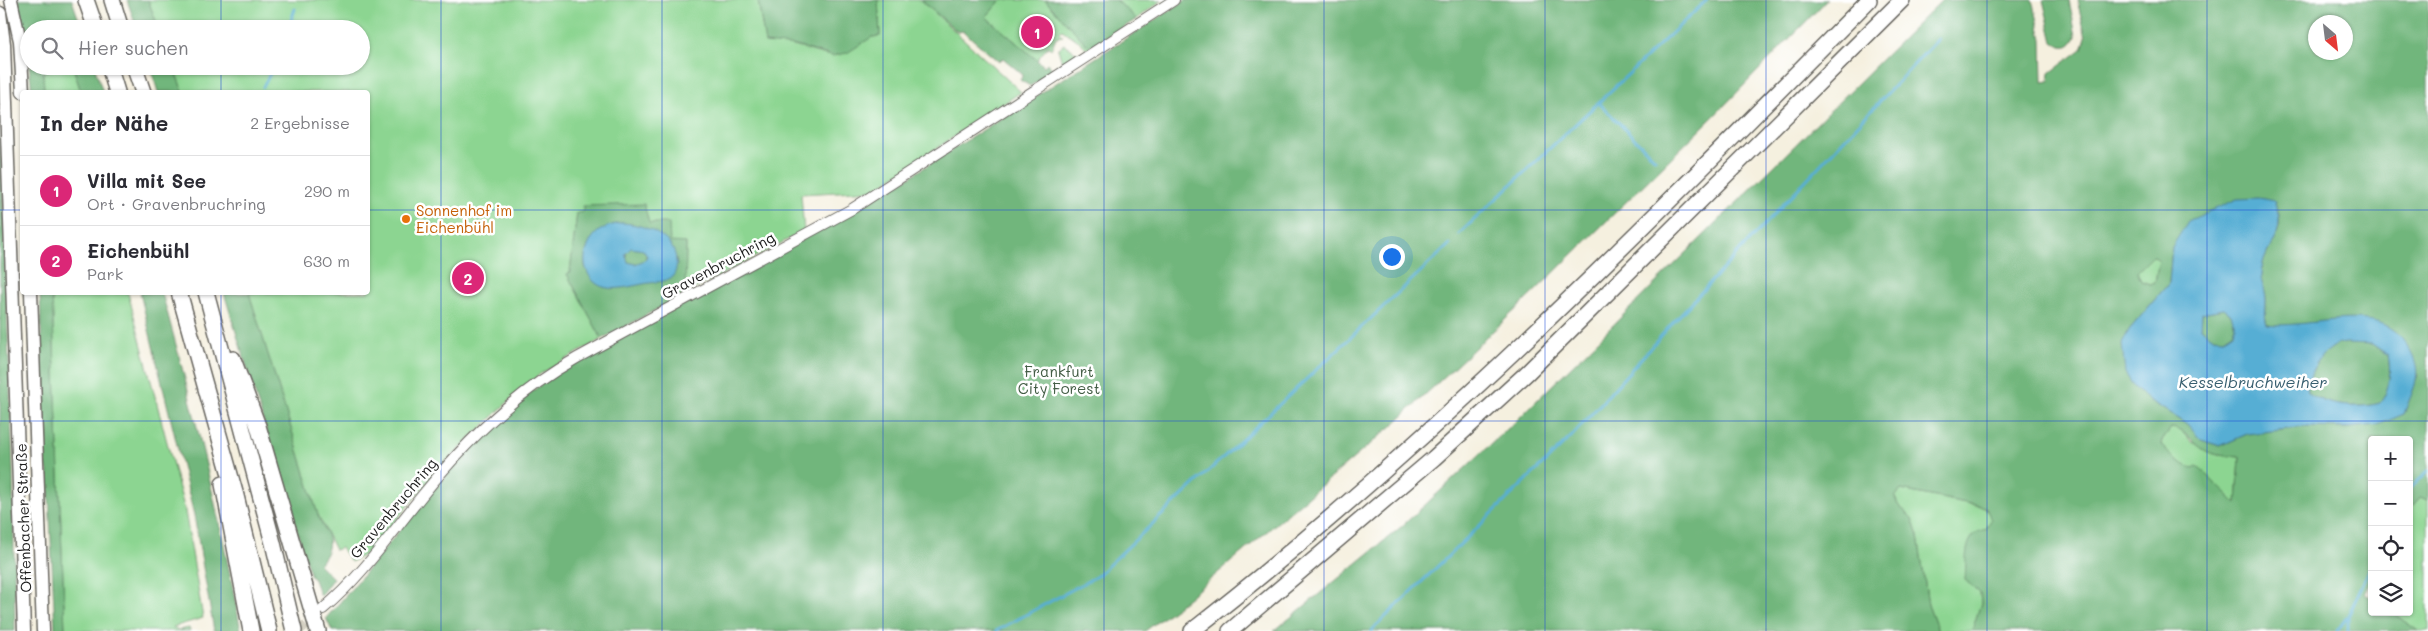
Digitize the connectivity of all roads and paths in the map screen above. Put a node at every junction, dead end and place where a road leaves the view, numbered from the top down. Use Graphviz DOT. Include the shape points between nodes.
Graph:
graph roads {
  1 [pos="11,0"];
  2 [pos="86,0"];
  3 [pos="112,0"];
  4 [pos="1174,0"];
  5 [pos="1868,0"];
  6 [pos="1902,0"];
  7 [pos="0,13"];
  8 [pos="93,20"];
  9 [pos="118,20"];
  10 [pos="20,41"];
  11 [pos="22,75"];
  12 [pos="113,75"];
  13 [pos="137,75"];
  14 [pos="23,90"];
  15 [pos="117,90"];
  16 [pos="142,90"];
  17 [pos="31,295"];
  18 [pos="179,295"];
  19 [pos="208,297"];
  20 [pos="207,393"];
  21 [pos="317,606"];
  22 [pos="43,626"];
  23 [pos="24,631"];
  24 [pos="250,631"];
  25 [pos="268,631"];
  26 [pos="294,631"];
  27 [pos="318,631"];
  28 [pos="322,631"];
  29 [pos="1192,631"];
  30 [pos="1230,631"];
  1 -- 10 [label="main road"];
  2 -- 8 [label="highway"];
  3 -- 9 [label="highway"];
  4 -- 21 [label="street, Gravenbruchring" via="852,209 538,382 457,456 346,589"];
  5 -- 29 [label="highway" via="1539,329 1346,504"];
  6 -- 30 [label="highway" via="1527,373 1434,458"];
  7 -- 23 [label="main road, Offenbacher Straße" via="4,44"];
  11 -- 14 [label="main road"];
  12 -- 15 [label="highway"];
  13 -- 16 [label="highway"];
  17 -- 22 [label="main road, Offenbacher Straße"];
  18 -- 20 [label="highway"];
  19 -- 21 [label="highway" via="258,426"];
  19 -- 26 [label="highway" via="274,543"];
  20 -- 24 [label="highway"];
  20 -- 25 [label="highway"];
  21 -- 27 [label="highway"];
  21 -- 28 [label="highway"];
}
